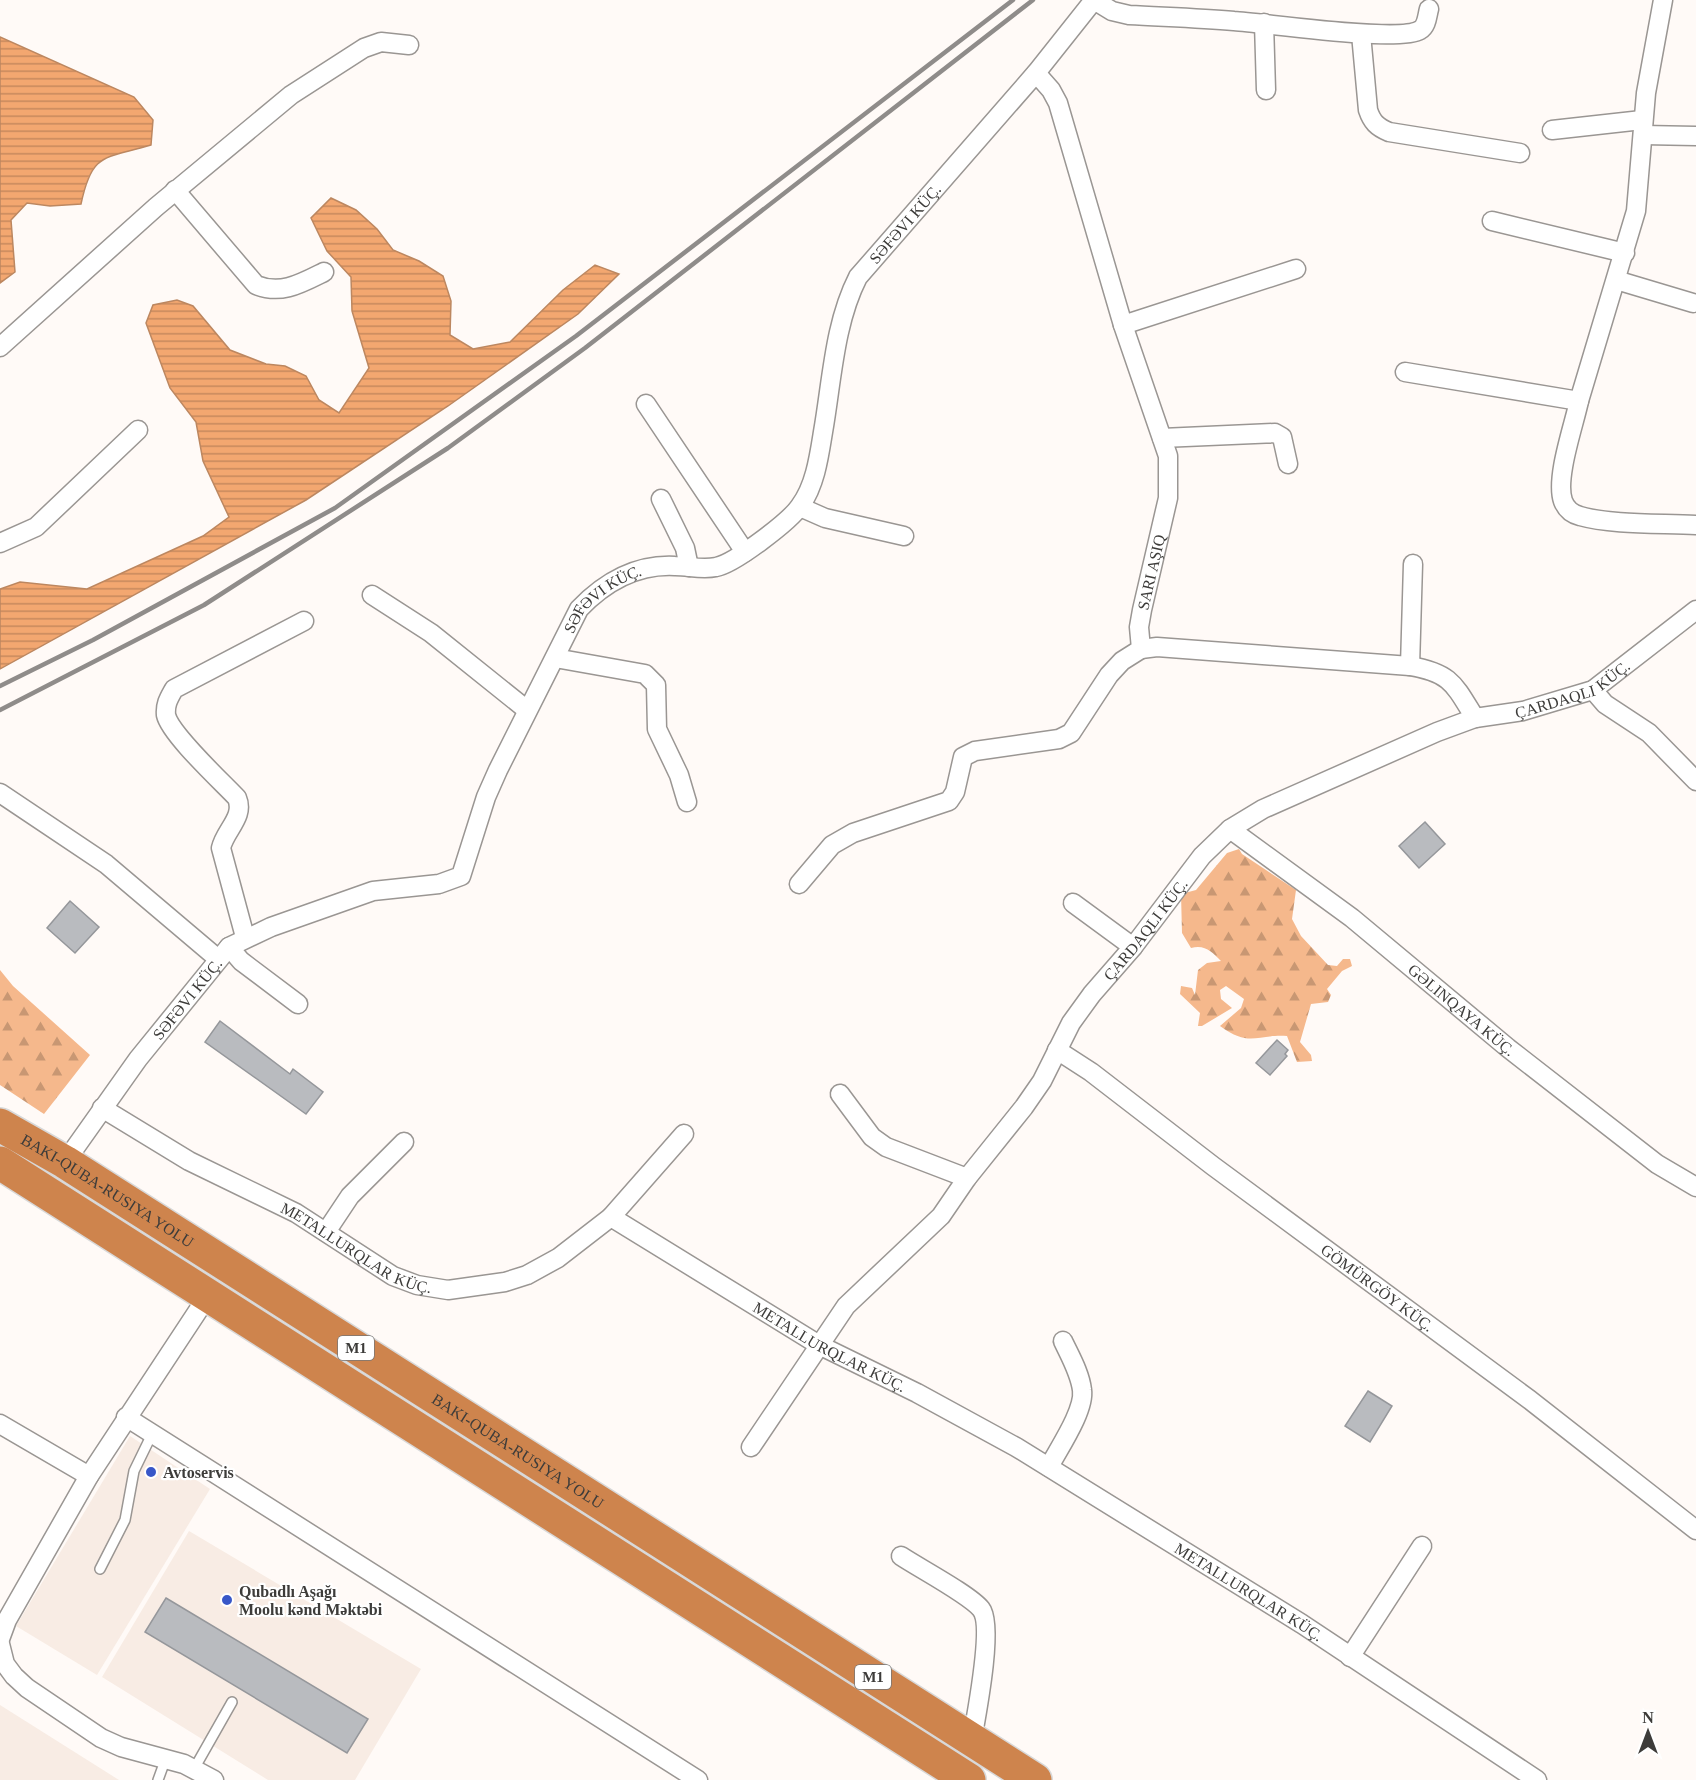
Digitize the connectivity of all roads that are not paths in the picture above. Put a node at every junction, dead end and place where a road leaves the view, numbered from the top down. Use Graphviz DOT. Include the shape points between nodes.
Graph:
graph roads {
  1 [pos="1094,0"];
  2 [pos="1664,0"];
  3 [pos="1429,9"];
  4 [pos="1264,23"];
  5 [pos="1361,34"];
  6 [pos="409,45"];
  7 [pos="1036,73"];
  8 [pos="1266,90"];
  9 [pos="1643,128"];
  10 [pos="1552,130"];
  11 [pos="1696,136"];
  12 [pos="1520,153"];
  13 [pos="176,190"];
  14 [pos="1492,221"];
  15 [pos="1625,253"];
  16 [pos="1296,269"];
  17 [pos="324,273"];
  18 [pos="1616,280"];
  19 [pos="1693,303"];
  20 [pos="1124,325"];
  21 [pos="0,347"];
  22 [pos="1405,372"];
  23 [pos="1579,401"];
  24 [pos="646,404"];
  25 [pos="138,430"];
  26 [pos="1162,438"];
  27 [pos="1288,464"];
  28 [pos="661,499"];
  29 [pos="800,507"];
  30 [pos="1696,525"];
  31 [pos="904,536"];
  32 [pos="0,543"];
  33 [pos="745,552"];
  34 [pos="1413,564"];
  35 [pos="689,567"];
  36 [pos="372,595"];
  37 [pos="1696,610"];
  38 [pos="304,621"];
  39 [pos="1141,649"];
  40 [pos="555,657"];
  41 [pos="1410,666"];
  42 [pos="1593,690"];
  43 [pos="527,710"];
  44 [pos="1475,718"];
  45 [pos="1696,780"];
  46 [pos="0,793"];
  47 [pos="687,802"];
  48 [pos="1230,829"];
  49 [pos="799,884"];
  50 [pos="1073,903"];
  51 [pos="245,937"];
  52 [pos="1133,947"];
  53 [pos="223,952"];
  54 [pos="298,1004"];
  55 [pos="1057,1050"];
  56 [pos="840,1094"];
  57 [pos="102,1108"];
  58 [pos="0,1125"];
  59 [pos="684,1134"];
  60 [pos="404,1142"];
  61 [pos="65,1162"];
  62 [pos="0,1163"];
  63 [pos="967,1178"];
  64 [pos="1696,1187"];
  65 [pos="611,1217"];
  66 [pos="326,1232"];
  67 [pos="209,1294"];
  68 [pos="1063,1341"];
  69 [pos="819,1345"];
  70 [pos="126,1417"];
  71 [pos="0,1424"];
  72 [pos="152,1434"];
  73 [pos="751,1447"];
  74 [pos="1049,1467"];
  75 [pos="89,1476"];
  76 [pos="1696,1530"];
  77 [pos="1422,1546"];
  78 [pos="901,1556"];
  79 [pos="100,1569"];
  80 [pos="0,1639"];
  81 [pos="0,1644"];
  82 [pos="0,1651"];
  83 [pos="1350,1657"];
  84 [pos="232,1702"];
  85 [pos="972,1740"];
  86 [pos="166,1758"];
  87 [pos="194,1769"];
  88 [pos="669,1772"];
  89 [pos="158,1780"];
  90 [pos="214,1780"];
  91 [pos="698,1780"];
  92 [pos="969,1780"];
  93 [pos="1035,1780"];
  94 [pos="1537,1780"];
  1 -- 4 [label="street" via="1128,15"];
  1 -- 7 [label="street, SƏFƏVI KÜÇ."];
  2 -- 9 [label="street"];
  3 -- 5 [label="street" via="1426,24 1420,30"];
  4 -- 5 [label="street"];
  4 -- 8 [label="street"];
  5 -- 12 [label="street" via="1368,110 1379,128"];
  6 -- 13 [label="street" via="381,42 364,48 291,95"];
  7 -- 20 [label="street" via="1058,103"];
  7 -- 29 [label="street, SƏFƏVI KÜÇ." via="858,277 844,312 819,458"];
  9 -- 10 [label="street"];
  9 -- 11 [label="street"];
  9 -- 15 [label="street" via="1636,211"];
  13 -- 17 [label="street" via="256,285 270,291 290,288"];
  13 -- 21 [label="street"];
  14 -- 15 [label="street"];
  15 -- 18 [label="street"];
  16 -- 20 [label="street"];
  18 -- 19 [label="street"];
  18 -- 23 [label="street"];
  20 -- 26 [label="street"];
  22 -- 23 [label="street"];
  23 -- 30 [label="street" via="1562,483 1562,500 1568,511 1595,519"];
  24 -- 33 [label="street"];
  25 -- 32 [label="street" via="36,527"];
  26 -- 27 [label="street" via="1275,433 1282,437"];
  26 -- 39 [label="street" via="1168,456 1168,498 1142,610"];
  28 -- 35 [label="street" via="685,548"];
  29 -- 31 [label="street" via="825,518"];
  29 -- 33 [label="street, SƏFƏVI KÜÇ."];
  33 -- 35 [label="street, SƏFƏVI KÜÇ." via="718,567"];
  34 -- 41 [label="street"];
  35 -- 40 [label="street, SƏFƏVI KÜÇ." via="659,566 619,577 598,590 579,609"];
  36 -- 43 [label="street" via="431,633"];
  37 -- 42 [label="street"];
  38 -- 51 [label="street" via="174,689 166,701 166,717 177,734 241,807 221,848"];
  39 -- 41 [label="street" via="1157,647"];
  39 -- 49 [label="street" via="1109,675 1071,733 1059,739 975,751 963,757 949,801 853,833 832,845"];
  40 -- 43 [label="street, SƏFƏVI KÜÇ."];
  40 -- 47 [label="street" via="651,678 656,685 657,729"];
  41 -- 44 [label="street" via="1434,670 1451,681"];
  42 -- 44 [label="street" via="1522,711"];
  42 -- 45 [label="street" via="1605,704 1649,733"];
  43 -- 51 [label="street, SƏFƏVI KÜÇ." via="486,797 461,876 440,884 373,891"];
  44 -- 48 [label="street" via="1263,809"];
  46 -- 53 [label="street" via="106,864"];
  48 -- 52 [label="street" via="1202,856"];
  48 -- 64 [label="street, GƏLINQAYA KÜÇ." via="1352,918 1508,1048 1657,1164"];
  50 -- 52 [label="street"];
  51 -- 53 [label="street, SƏFƏVI KÜÇ."];
  52 -- 55 [label="street" via="1092,994"];
  53 -- 54 [label="street"];
  53 -- 57 [label="street, SƏFƏVI KÜÇ."];
  55 -- 63 [label="street" via="1024,1107"];
  55 -- 76 [label="street, GÖMÜRGÖY KÜÇ." via="1530,1400"];
  56 -- 63 [label="street" via="872,1137 886,1147"];
  57 -- 61 [label="street, SƏFƏVI KÜÇ."];
  57 -- 66 [label="street, METALLURQLAR KÜÇ." via="189,1161 267,1197"];
  58 -- 61 [label="highway, M1"];
  59 -- 65 [label="street"];
  60 -- 66 [label="street" via="350,1196"];
  61 -- 85 [label="highway, M1"];
  62 -- 67 [label="highway, M1"];
  63 -- 69 [label="street" via="941,1216 846,1306"];
  65 -- 66 [label="street, METALLURQLAR KÜÇ." via="558,1258 527,1275 448,1290 393,1276"];
  65 -- 69 [label="street, METALLURQLAR KÜÇ."];
  67 -- 70 [label="street"];
  67 -- 92 [label="highway, M1"];
  68 -- 74 [label="street" via="1080,1379 1082,1399"];
  69 -- 73 [label="street"];
  69 -- 74 [label="street, METALLURQLAR KÜÇ." via="916,1393"];
  70 -- 72 [label="street"];
  70 -- 75 [label="street"];
  71 -- 75 [label="street"];
  72 -- 79 [label="lane" via="134,1471 125,1520"];
  72 -- 88 [label="street"];
  74 -- 83 [label="street, METALLURQLAR KÜÇ."];
  75 -- 80 [label="street"];
  77 -- 83 [label="street"];
  78 -- 85 [label="street" via="977,1605 986,1619 983,1673"];
  81 -- 82 [label="street"];
  82 -- 86 [label="street" via="14,1676 27,1688 101,1738"];
  83 -- 94 [label="street, METALLURQLAR KÜÇ."];
  84 -- 87 [label="lane"];
  85 -- 93 [label="highway, M1"];
  86 -- 87 [label="street"];
  86 -- 89 [label="lane"];
  87 -- 90 [label="street"];
  88 -- 91 [label="street"];
}
